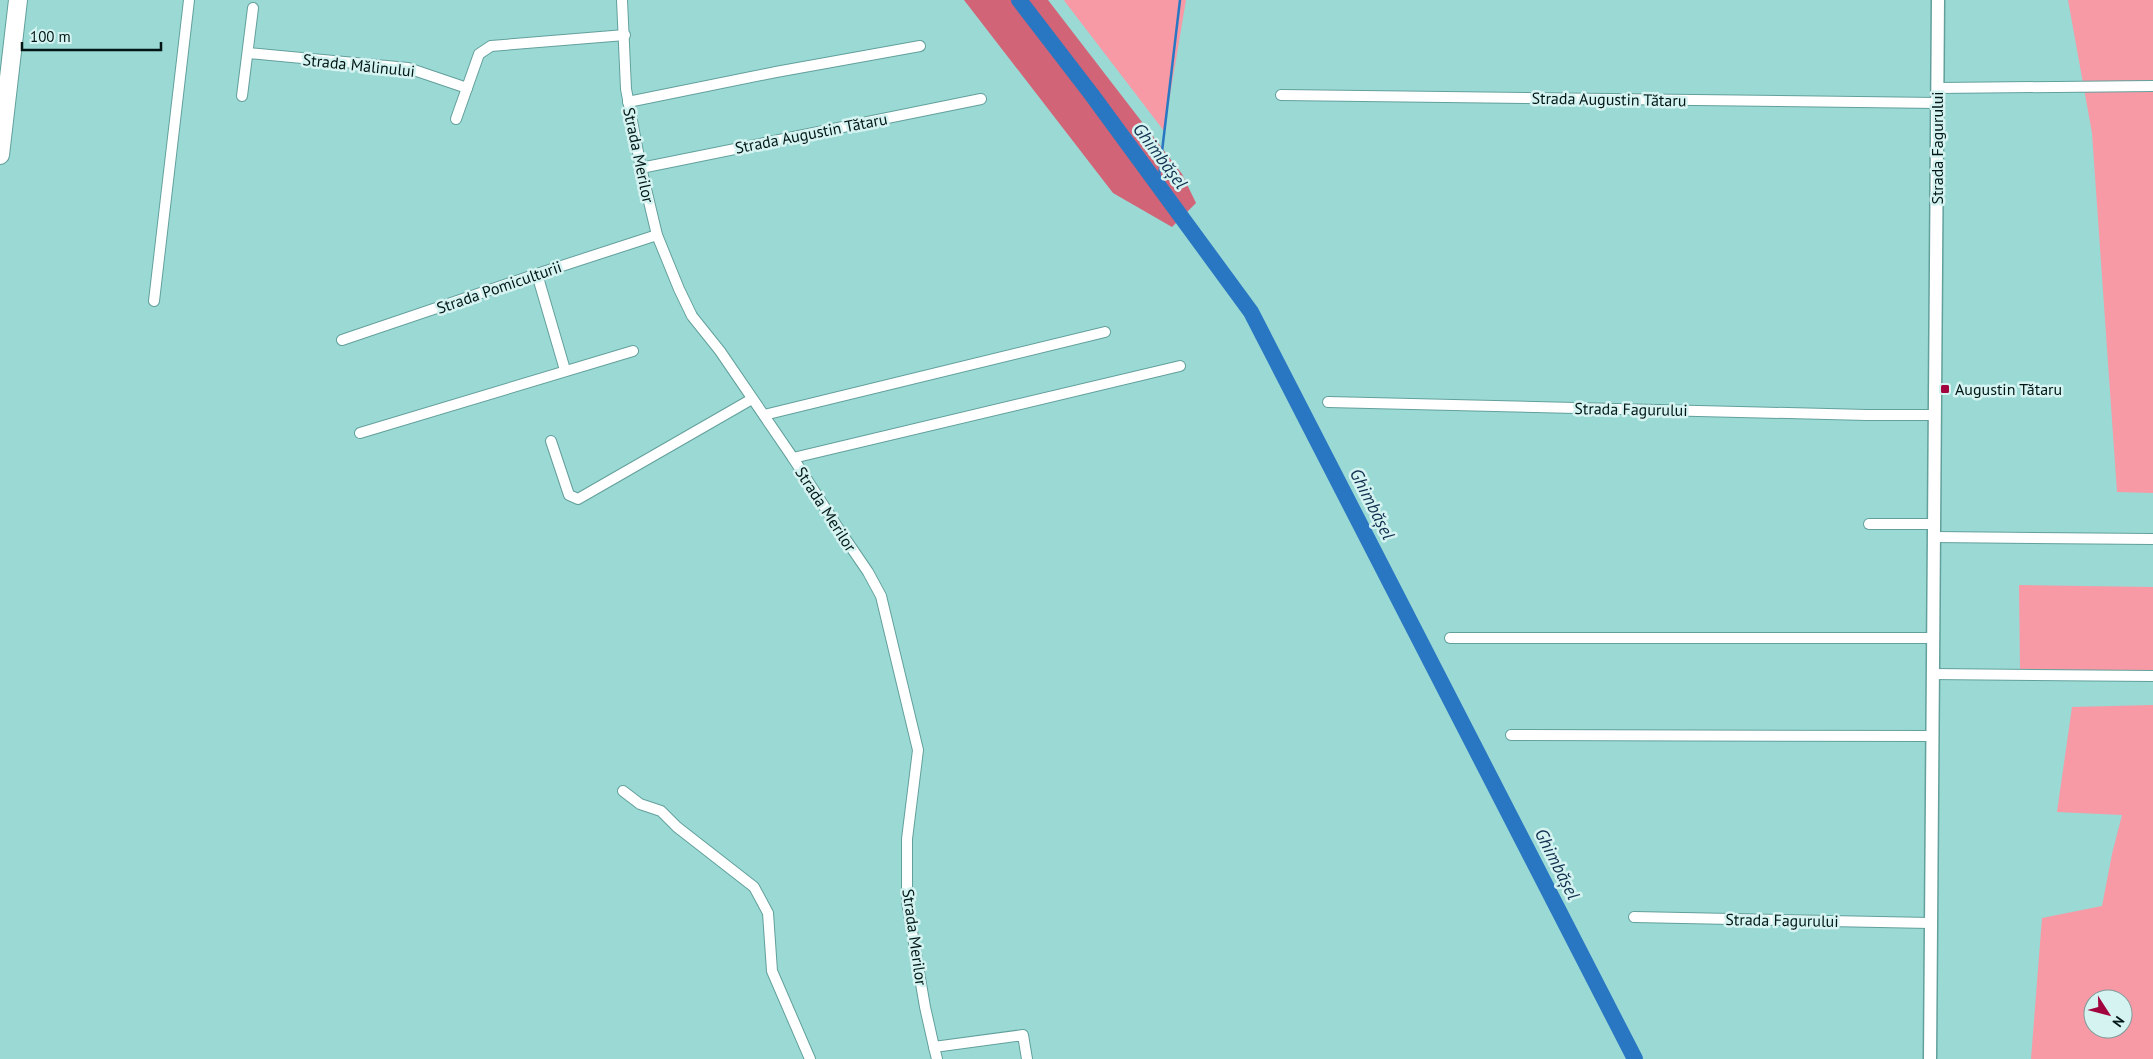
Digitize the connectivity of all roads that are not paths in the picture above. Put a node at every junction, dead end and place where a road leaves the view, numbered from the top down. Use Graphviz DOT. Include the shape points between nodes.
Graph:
graph roads {
  1 [pos="7,0"];
  2 [pos="18,0"];
  3 [pos="189,0"];
  4 [pos="622,0"];
  5 [pos="1938,0"];
  6 [pos="253,8"];
  7 [pos="624,35"];
  8 [pos="920,46"];
  9 [pos="248,53"];
  10 [pos="0,61"];
  11 [pos="2153,86"];
  12 [pos="467,88"];
  13 [pos="1938,88"];
  14 [pos="1281,95"];
  15 [pos="242,96"];
  16 [pos="981,99"];
  17 [pos="628,102"];
  18 [pos="1938,103"];
  19 [pos="456,119"];
  20 [pos="0,155"];
  21 [pos="641,168"];
  22 [pos="657,235"];
  23 [pos="537,274"];
  24 [pos="154,301"];
  25 [pos="1105,332"];
  26 [pos="342,340"];
  27 [pos="633,351"];
  28 [pos="1180,366"];
  29 [pos="565,370"];
  30 [pos="752,399"];
  31 [pos="1328,402"];
  32 [pos="764,415"];
  33 [pos="1934,415"];
  34 [pos="360,433"];
  35 [pos="551,441"];
  36 [pos="793,458"];
  37 [pos="1869,524"];
  38 [pos="1933,531"];
  39 [pos="2153,539"];
  40 [pos="1450,638"];
  41 [pos="1933,638"];
  42 [pos="1932,674"];
  43 [pos="2153,676"];
  44 [pos="1511,735"];
  45 [pos="1932,736"];
  46 [pos="623,791"];
  47 [pos="1634,917"];
  48 [pos="1930,924"];
  49 [pos="934,1047"];
  50 [pos="810,1059"];
  51 [pos="937,1059"];
  52 [pos="1026,1059"];
  53 [pos="1930,1059"];
  1 -- 10 [label="highway"];
  2 -- 20 [label="highway"];
  3 -- 24 [label="street"];
  4 -- 7 [label="street, Strada Merilor"];
  5 -- 13 [label="street, Strada Fagurului"];
  6 -- 9 [label="street"];
  7 -- 12 [label="street" via="491,46 478,54"];
  7 -- 17 [label="street, Strada Merilor"];
  8 -- 17 [label="street"];
  9 -- 12 [label="street, Strada Mălinului" via="408,68"];
  9 -- 15 [label="street"];
  11 -- 13 [label="street"];
  12 -- 19 [label="street"];
  13 -- 18 [label="street, Strada Fagurului"];
  14 -- 18 [label="street, Strada Augustin Tătaru"];
  16 -- 21 [label="street, Strada Augustin Tătaru"];
  17 -- 21 [label="street, Strada Merilor"];
  18 -- 33 [label="street, Strada Fagurului"];
  21 -- 22 [label="street, Strada Merilor"];
  22 -- 23 [label="street, Strada Pomiculturii"];
  22 -- 30 [label="street, Strada Merilor" via="692,316"];
  23 -- 26 [label="street, Strada Pomiculturii"];
  23 -- 29 [label="street"];
  25 -- 32 [label="street"];
  27 -- 29 [label="street"];
  28 -- 36 [label="street"];
  29 -- 34 [label="street"];
  30 -- 32 [label="street, Strada Merilor"];
  30 -- 35 [label="street" via="578,498 569,496"];
  31 -- 33 [label="street, Strada Fagurului"];
  32 -- 36 [label="street, Strada Merilor"];
  33 -- 38 [label="street, Strada Fagurului"];
  36 -- 49 [label="street, Strada Merilor" via="878,588 917,741 918,758 907,839 907,902"];
  37 -- 38 [label="street"];
  38 -- 39 [label="street"];
  38 -- 41 [label="street, Strada Fagurului"];
  40 -- 41 [label="street"];
  41 -- 42 [label="street, Strada Fagurului"];
  42 -- 43 [label="street"];
  42 -- 45 [label="street, Strada Fagurului"];
  44 -- 45 [label="street"];
  45 -- 48 [label="street, Strada Fagurului"];
  46 -- 50 [label="street" via="640,804 667,816 760,895 770,923 772,971"];
  47 -- 48 [label="street, Strada Fagurului"];
  48 -- 53 [label="street, Strada Fagurului"];
  49 -- 51 [label="street, Strada Merilor"];
  49 -- 52 [label="street" via="1023,1035"];
}
